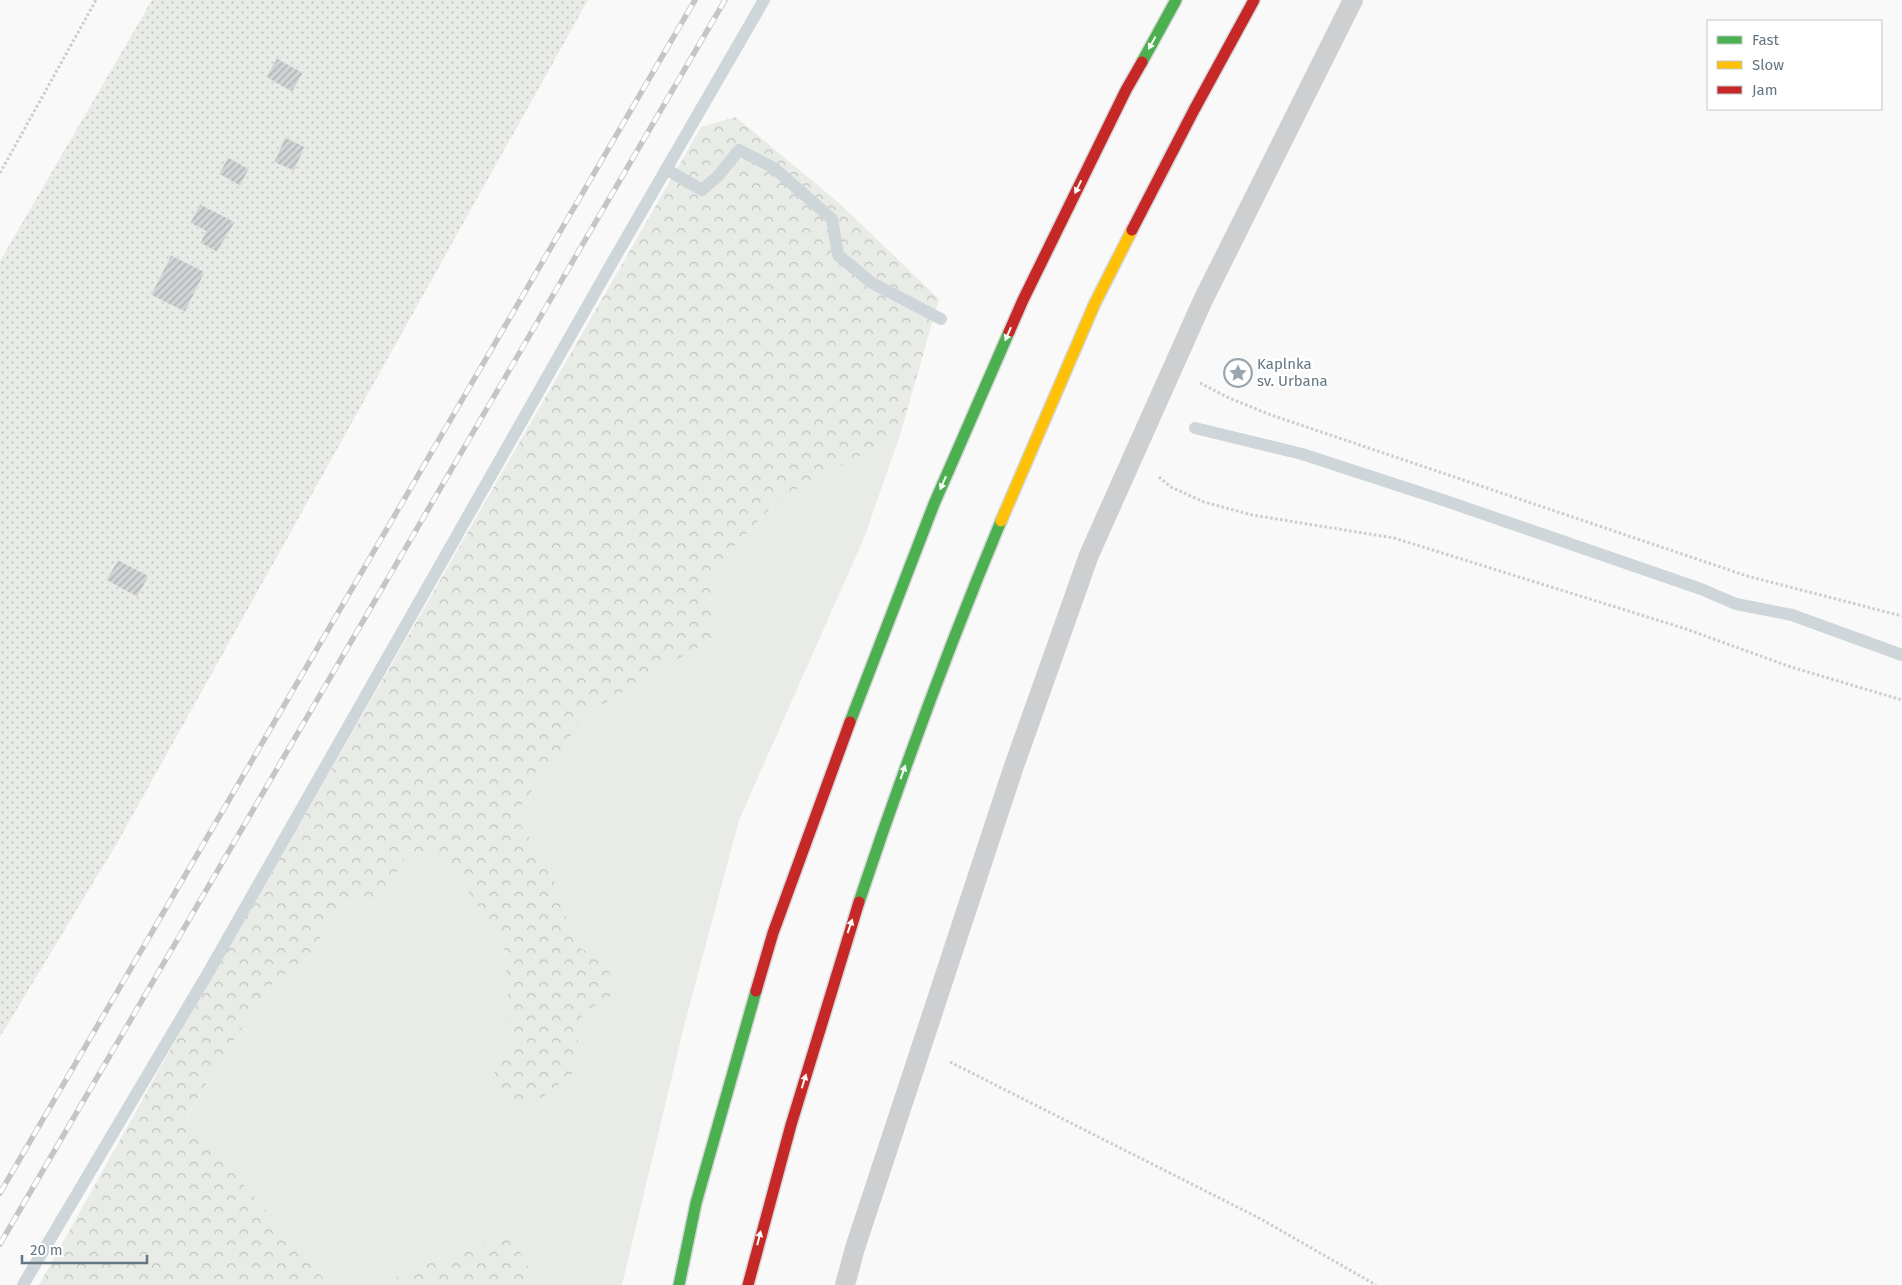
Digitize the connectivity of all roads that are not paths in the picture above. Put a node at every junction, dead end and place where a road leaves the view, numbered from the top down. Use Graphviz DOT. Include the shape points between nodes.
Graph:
graph roads {
  1 [pos="1176,0"];
  2 [pos="1254,0"];
  3 [pos="1353,0"];
  4 [pos="679,1285"];
  5 [pos="748,1285"];
  6 [pos="845,1285"];
  1 -- 4 [label="main road, one-way" via="1126,90 1023,300 934,504 773,933 696,1203"];
  5 -- 2 [label="main road, one-way" via="846,937 946,655 998,525 1091,312 1195,105"];
  3 -- 6 [label="lane" via="1203,300 1089,555 1012,769"];
}
